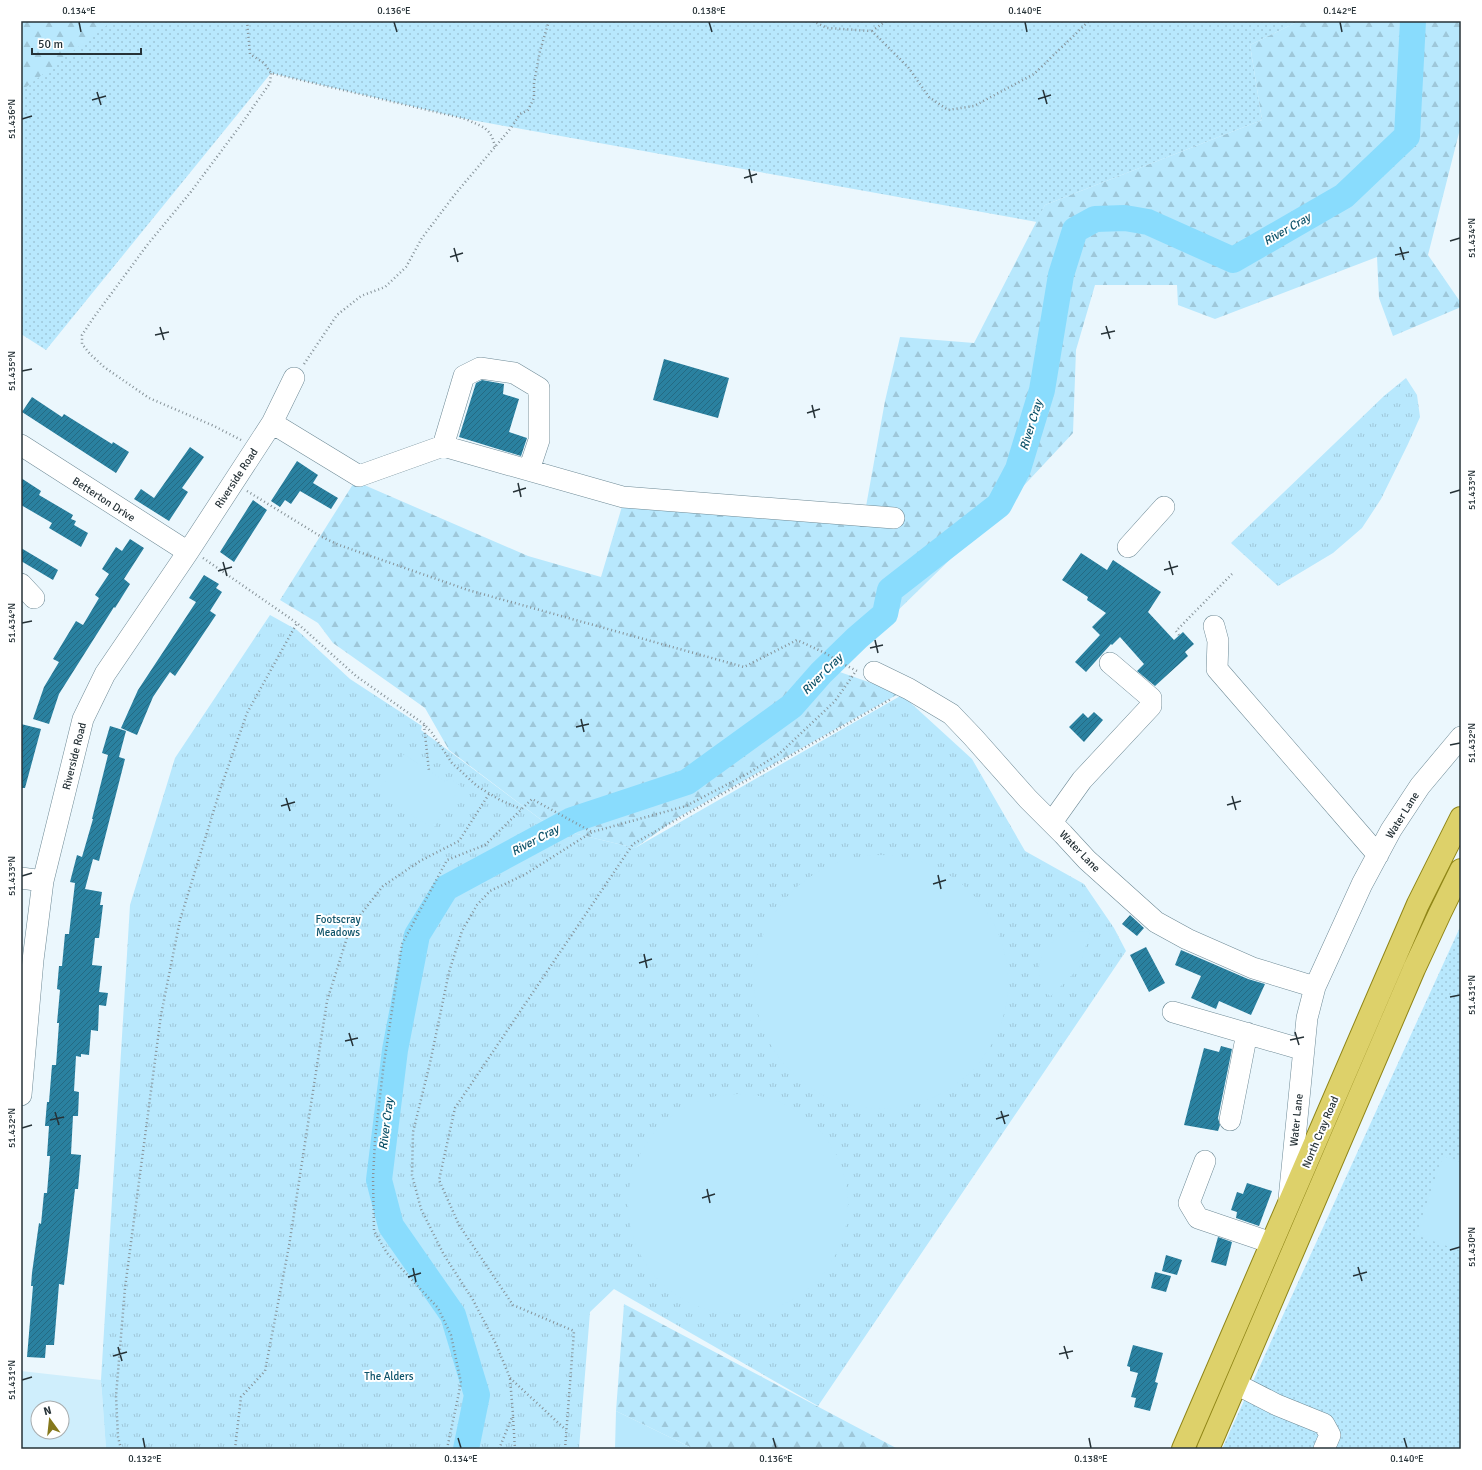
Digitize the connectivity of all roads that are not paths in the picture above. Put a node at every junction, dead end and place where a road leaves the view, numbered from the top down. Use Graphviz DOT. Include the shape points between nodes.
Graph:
graph roads {
  1 [pos="294,378"];
  2 [pos="272,423"];
  3 [pos="21,445"];
  4 [pos="443,446"];
  5 [pos="529,470"];
  6 [pos="1164,507"];
  7 [pos="894,518"];
  8 [pos="1128,547"];
  9 [pos="188,550"];
  10 [pos="1214,626"];
  11 [pos="1110,663"];
  12 [pos="865,671"];
  13 [pos="1461,737"];
  14 [pos="1461,818"];
  15 [pos="1052,822"];
  16 [pos="1378,855"];
  17 [pos="1461,870"];
  18 [pos="21,878"];
  19 [pos="43,880"];
  20 [pos="1315,987"];
  21 [pos="1173,1012"];
  22 [pos="1247,1033"];
  23 [pos="1304,1050"];
  24 [pos="21,1084"];
  25 [pos="1230,1120"];
  26 [pos="1205,1160"];
  27 [pos="1288,1205"];
  28 [pos="1272,1243"];
  29 [pos="1236,1384"];
  30 [pos="1183,1449"];
  31 [pos="1208,1449"];
  32 [pos="1324,1449"];
  1 -- 2 [label="street, Riverside Road"];
  2 -- 4 [label="street" via="359,476"];
  2 -- 9 [label="street, Riverside Road"];
  3 -- 9 [label="street, Betterton Drive"];
  4 -- 5 [label="street"];
  4 -- 5 [label="street" via="464,376 480,368 514,373 538,388 539,440"];
  5 -- 7 [label="street" via="623,497"];
  6 -- 8 [label="street"];
  9 -- 19 [label="street, Riverside Road" via="105,674 83,719"];
  10 -- 16 [label="street" via="1218,641 1218,669"];
  11 -- 15 [label="street" via="1151,698 1151,706 1082,780"];
  12 -- 15 [label="street, Water Lane" via="909,689 952,712 1028,799"];
  13 -- 16 [label="street, Water Lane" via="1420,786"];
  14 -- 27 [label="main road, North Cray Road" via="1418,904"];
  15 -- 20 [label="street, Water Lane" via="1086,860 1156,922 1187,939 1253,968"];
  16 -- 20 [label="street, Water Lane"];
  17 -- 29 [label="main road, North Cray Road" via="1417,962"];
  18 -- 19 [label="street"];
  19 -- 24 [label="street, Riverside Road"];
  20 -- 23 [label="street, Water Lane" via="1307,1018"];
  21 -- 22 [label="street"];
  22 -- 23 [label="street"];
  22 -- 25 [label="street"];
  23 -- 27 [label="street, Water Lane"];
  26 -- 28 [label="street" via="1189,1203 1198,1218"];
  27 -- 28 [label="main road, North Cray Road"];
  28 -- 30 [label="main road, North Cray Road"];
  29 -- 31 [label="main road, North Cray Road"];
  29 -- 32 [label="street" via="1277,1405 1324,1424 1330,1435"];
}
